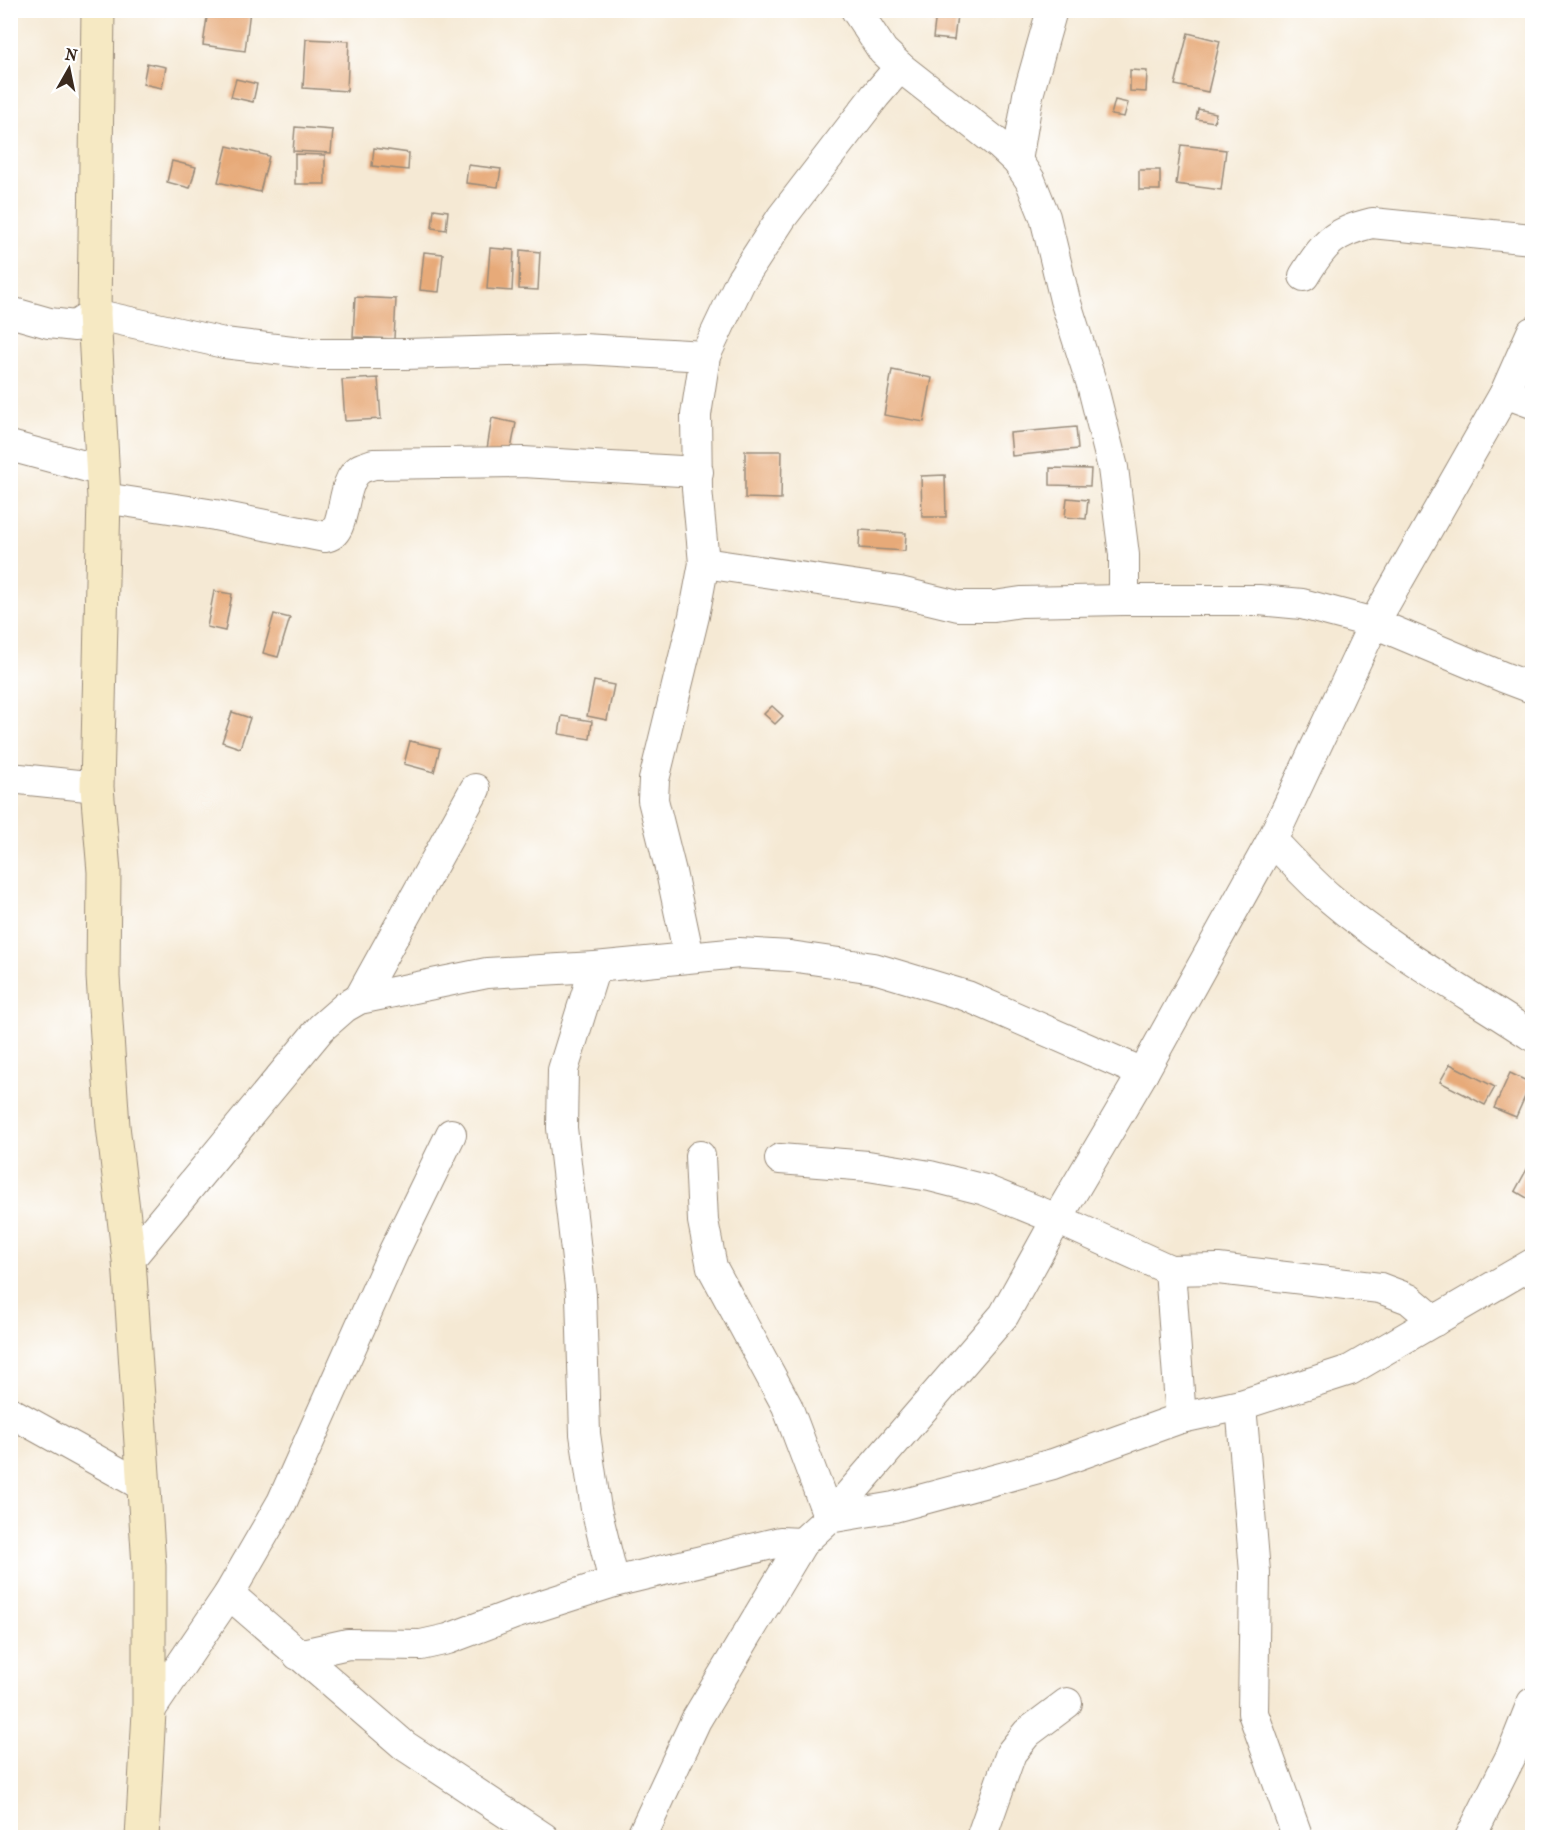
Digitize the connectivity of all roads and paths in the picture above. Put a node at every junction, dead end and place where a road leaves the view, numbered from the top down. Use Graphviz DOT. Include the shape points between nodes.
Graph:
graph roads {
  1 [pos="98,10"];
  2 [pos="856,10"];
  3 [pos="1052,10"];
  4 [pos="900,67"];
  5 [pos="1017,161"];
  6 [pos="1533,238"];
  7 [pos="1304,276"];
  8 [pos="10,312"];
  9 [pos="94,314"];
  10 [pos="1533,332"];
  11 [pos="705,356"];
  12 [pos="1519,398"];
  13 [pos="10,446"];
  14 [pos="698,472"];
  15 [pos="104,485"];
  16 [pos="704,563"];
  17 [pos="1124,600"];
  18 [pos="1374,623"];
  19 [pos="1533,687"];
  20 [pos="10,778"];
  21 [pos="97,787"];
  22 [pos="474,789"];
  23 [pos="1272,840"];
  24 [pos="689,957"];
  25 [pos="595,967"];
  26 [pos="359,999"];
  27 [pos="1533,1036"];
  28 [pos="1143,1073"];
  29 [pos="451,1134"];
  30 [pos="700,1156"];
  31 [pos="780,1159"];
  32 [pos="1057,1219"];
  33 [pos="129,1260"];
  34 [pos="1533,1264"];
  35 [pos="1170,1269"];
  36 [pos="1435,1321"];
  37 [pos="1241,1405"];
  38 [pos="10,1412"];
  39 [pos="1181,1418"];
  40 [pos="145,1487"];
  41 [pos="829,1518"];
  42 [pos="802,1544"];
  43 [pos="614,1582"];
  44 [pos="229,1594"];
  45 [pos="298,1655"];
  46 [pos="1533,1702"];
  47 [pos="1067,1703"];
  48 [pos="149,1712"];
  49 [pos="142,1838"];
  50 [pos="544,1838"];
  51 [pos="641,1838"];
  52 [pos="981,1838"];
  53 [pos="1298,1838"];
  54 [pos="1470,1838"];
  1 -- 9 [label="street"];
  2 -- 4 [label="street" via="883,51"];
  3 -- 5 [label="street" via="1028,95"];
  4 -- 5 [label="street"];
  4 -- 11 [label="street" via="782,217 740,282"];
  5 -- 17 [label="street" via="1030,180 1045,217 1113,468 1125,555"];
  6 -- 7 [label="street" via="1372,223 1338,235 1319,251"];
  8 -- 9 [label="street" via="75,326"];
  9 -- 11 [label="street" via="224,343 318,354 583,349"];
  9 -- 15 [label="street"];
  10 -- 12 [label="street"];
  11 -- 14 [label="street" via="696,415"];
  12 -- 18 [label="street"];
  13 -- 15 [label="street"];
  14 -- 15 [label="street" via="523,462 373,465 359,470 348,484 338,528 325,537"];
  14 -- 16 [label="street"];
  15 -- 21 [label="street"];
  16 -- 17 [label="street" via="888,590 958,606"];
  16 -- 24 [label="street" via="654,780 653,800"];
  17 -- 18 [label="street" via="1259,600 1302,604"];
  18 -- 19 [label="street"];
  18 -- 23 [label="street"];
  20 -- 21 [label="street"];
  21 -- 33 [label="street" via="113,1126"];
  22 -- 26 [label="street"];
  23 -- 27 [label="street" via="1329,897 1373,932"];
  23 -- 28 [label="street"];
  24 -- 25 [label="street"];
  24 -- 28 [label="street" via="739,953 790,956 874,968 967,996"];
  25 -- 26 [label="street" via="487,973"];
  25 -- 43 [label="street" via="563,1070 562,1128 580,1295 585,1434 596,1509"];
  26 -- 33 [label="street" via="321,1028"];
  28 -- 32 [label="street"];
  29 -- 44 [label="street" via="282,1502"];
  30 -- 41 [label="street" via="704,1221 712,1267 787,1406"];
  31 -- 32 [label="street" via="930,1176 985,1191"];
  32 -- 35 [label="street"];
  32 -- 41 [label="street" via="1004,1315"];
  33 -- 40 [label="street"];
  34 -- 36 [label="street"];
  35 -- 36 [label="street" via="1218,1269 1380,1288 1409,1299"];
  35 -- 39 [label="street"];
  36 -- 37 [label="street" via="1350,1370"];
  37 -- 39 [label="street"];
  37 -- 53 [label="street" via="1255,1572 1253,1713"];
  38 -- 40 [label="street"];
  39 -- 41 [label="street" via="1053,1464 894,1507"];
  40 -- 48 [label="street"];
  41 -- 42 [label="street"];
  42 -- 43 [label="street" via="780,1542"];
  42 -- 51 [label="street" via="696,1720"];
  43 -- 45 [label="street" via="448,1639 421,1645 348,1644"];
  44 -- 45 [label="street"];
  44 -- 48 [label="street"];
  45 -- 50 [label="street" via="405,1746"];
  46 -- 54 [label="street"];
  47 -- 52 [label="street" via="1027,1733 1011,1753"];
  48 -- 49 [label="street"];
}
